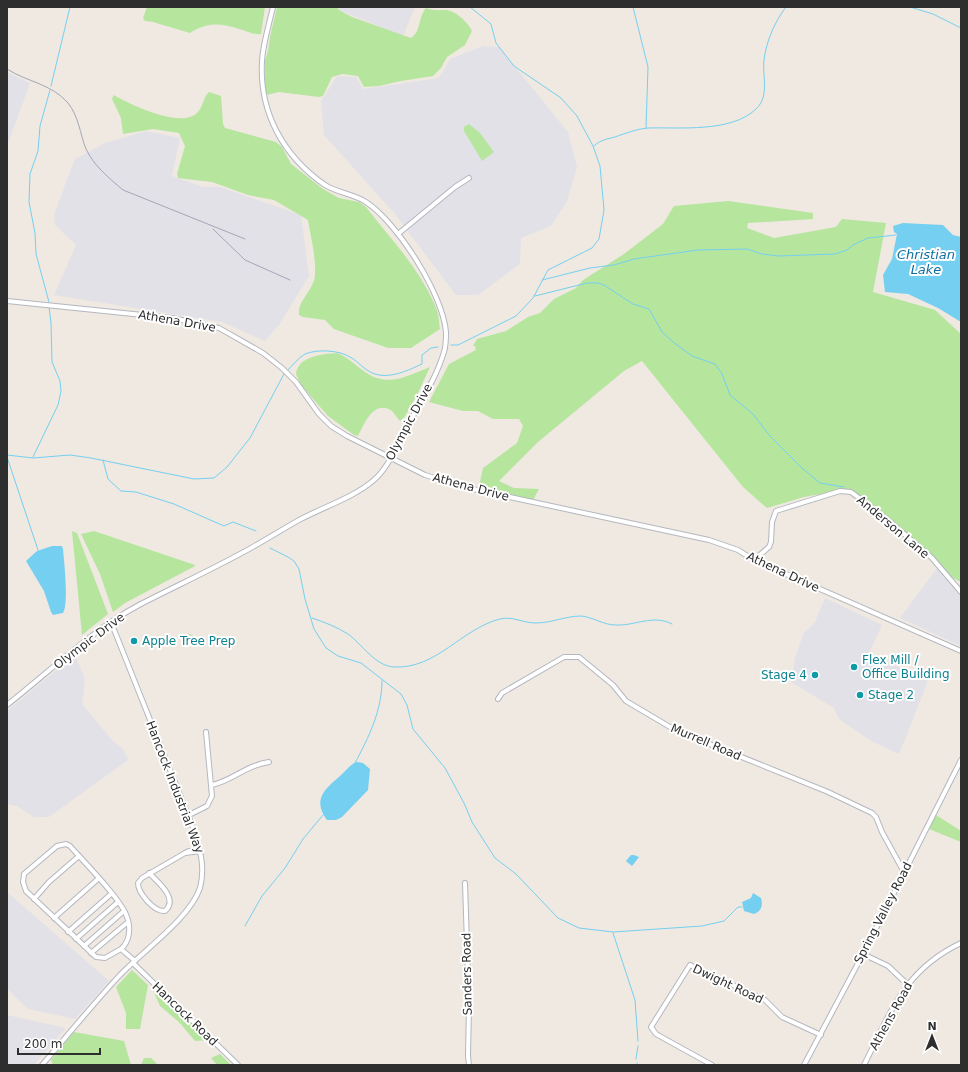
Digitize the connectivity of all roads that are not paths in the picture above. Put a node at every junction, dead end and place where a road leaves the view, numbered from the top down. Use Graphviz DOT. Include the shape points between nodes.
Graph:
graph roads {
  1 [pos="273,7"];
  2 [pos="469,178"];
  3 [pos="398,234"];
  4 [pos="7,300"];
  5 [pos="390,458"];
  6 [pos="754,560"];
  7 [pos="961,592"];
  8 [pos="111,622"];
  9 [pos="961,651"];
  10 [pos="498,699"];
  11 [pos="7,705"];
  12 [pos="206,732"];
  13 [pos="961,760"];
  14 [pos="269,762"];
  15 [pos="212,785"];
  16 [pos="189,815"];
  17 [pos="201,852"];
  18 [pos="79,856"];
  19 [pos="904,872"];
  20 [pos="149,873"];
  21 [pos="98,879"];
  22 [pos="465,883"];
  23 [pos="111,894"];
  24 [pos="34,899"];
  25 [pos="118,902"];
  26 [pos="124,911"];
  27 [pos="54,918"];
  28 [pos="128,922"];
  29 [pos="68,932"];
  30 [pos="76,939"];
  31 [pos="961,943"];
  32 [pos="84,946"];
  33 [pos="121,949"];
  34 [pos="91,953"];
  35 [pos="863,954"];
  36 [pos="134,962"];
  37 [pos="907,984"];
  38 [pos="821,1034"];
  39 [pos="42,1065"];
  40 [pos="238,1065"];
  41 [pos="469,1065"];
  42 [pos="712,1065"];
  43 [pos="804,1065"];
  44 [pos="864,1065"];
  1 -- 3 [label="street, Olympic Drive" via="262,62 263,89 266,105 278,136 288,153 323,184 365,201"];
  2 -- 3 [label="street"];
  3 -- 5 [label="street, Olympic Drive" via="422,269 437,298 444,318 446,336 444,352 435,373"];
  4 -- 5 [label="street, Athena Drive" via="172,318 220,328 263,353 282,368 331,426"];
  5 -- 6 [label="street, Athena Drive" via="425,475 454,485 709,540 738,550"];
  5 -- 8 [label="street, Olympic Drive" via="379,475 363,488"];
  6 -- 7 [label="street, Anderson Lane" via="772,542 772,522 776,511 840,491 851,492 932,558"];
  6 -- 9 [label="street, Athena Drive"];
  8 -- 11 [label="street, Olympic Drive"];
  8 -- 16 [label="street, Hancock Industrial Way"];
  10 -- 19 [label="street, Murrell Road" via="502,692 564,657 578,657 613,685 626,701 675,730 828,792 872,813"];
  12 -- 15 [label="street"];
  13 -- 19 [label="street, Spring Valley Road"];
  14 -- 15 [label="street" via="254,764 225,782"];
  15 -- 16 [label="street" via="212,796 207,806"];
  16 -- 17 [label="street, Hancock Industrial Way"];
  17 -- 20 [label="street" via="188,851"];
  17 -- 36 [label="street, Hancock Industrial Way" via="202,876 192,904"];
  18 -- 21 [label="street"];
  18 -- 24 [label="street"];
  18 -- 24 [label="street" via="69,845 60,844 24,874 24,888"];
  19 -- 35 [label="street, Spring Valley Road"];
  20 -- 20 [label="street" via="140,880 139,889 157,910 165,911 169,903 168,894"];
  21 -- 23 [label="street"];
  21 -- 27 [label="street"];
  22 -- 41 [label="street, Sanders Road"];
  23 -- 25 [label="street"];
  23 -- 29 [label="street"];
  24 -- 27 [label="street"];
  25 -- 26 [label="street"];
  25 -- 30 [label="street"];
  26 -- 28 [label="street"];
  26 -- 32 [label="street"];
  27 -- 29 [label="street"];
  28 -- 33 [label="street" via="128,939"];
  28 -- 34 [label="street"];
  29 -- 30 [label="street"];
  30 -- 32 [label="street"];
  31 -- 37 [label="street, Athens Road" via="931,961"];
  32 -- 34 [label="street"];
  33 -- 34 [label="street" via="103,958"];
  33 -- 36 [label="street, Hancock Road"];
  35 -- 37 [label="street" via="888,966"];
  35 -- 38 [label="street, Spring Valley Road"];
  36 -- 39 [label="street, Hancock Industrial Way"];
  36 -- 40 [label="street, Hancock Road"];
  37 -- 44 [label="street, Athens Road"];
  38 -- 42 [label="street, Dwight Road" via="782,1017 765,1000 690,965 651,1027 653,1032"];
  38 -- 43 [label="street, Spring Valley Road"];
}
